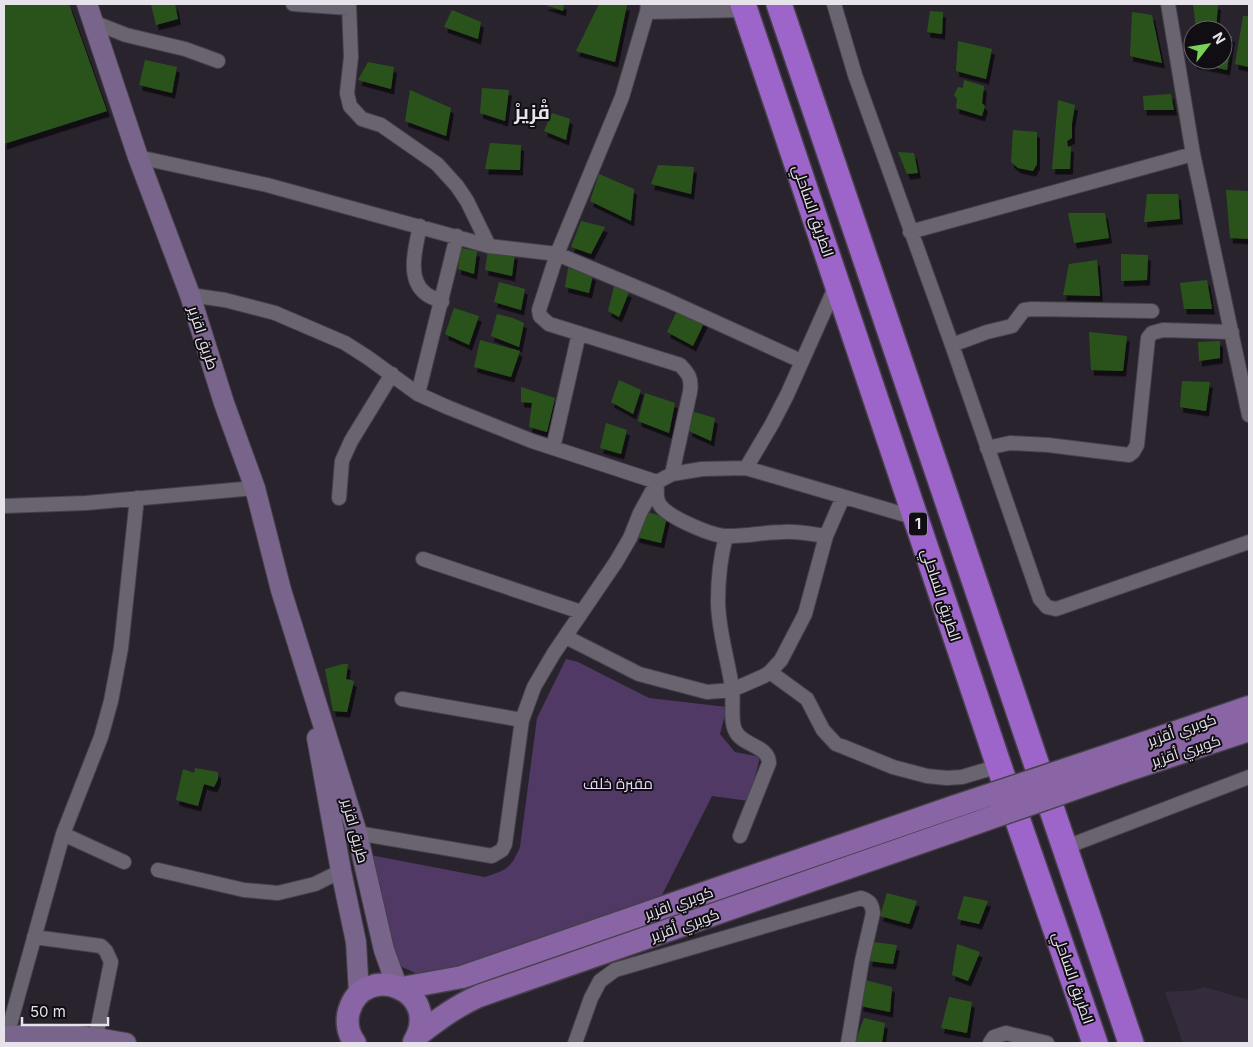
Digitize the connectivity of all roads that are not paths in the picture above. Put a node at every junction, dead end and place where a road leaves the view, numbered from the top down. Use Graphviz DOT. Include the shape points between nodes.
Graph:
graph roads {
  1 [pos="294,4"];
  2 [pos="779,4"];
  3 [pos="834,4"];
  4 [pos="1168,4"];
  5 [pos="349,6"];
  6 [pos="744,7"];
  7 [pos="647,8"];
  8 [pos="90,13"];
  9 [pos="218,61"];
  10 [pos="1194,154"];
  11 [pos="138,157"];
  12 [pos="420,226"];
  13 [pos="910,232"];
  14 [pos="457,236"];
  15 [pos="489,246"];
  16 [pos="557,254"];
  17 [pos="837,282"];
  18 [pos="190,295"];
  19 [pos="442,302"];
  20 [pos="1152,311"];
  21 [pos="1232,332"];
  22 [pos="579,334"];
  23 [pos="952,345"];
  24 [pos="801,362"];
  25 [pos="392,374"];
  26 [pos="418,394"];
  27 [pos="1249,415"];
  28 [pos="553,448"];
  29 [pos="987,448"];
  30 [pos="746,468"];
  31 [pos="672,474"];
  32 [pos="657,482"];
  33 [pos="255,488"];
  34 [pos="843,497"];
  35 [pos="137,498"];
  36 [pos="339,498"];
  37 [pos="4,506"];
  38 [pos="916,518"];
  39 [pos="726,536"];
  40 [pos="826,536"];
  41 [pos="1249,542"];
  42 [pos="423,559"];
  43 [pos="581,612"];
  44 [pos="566,637"];
  45 [pos="770,672"];
  46 [pos="308,677"];
  47 [pos="732,690"];
  48 [pos="402,699"];
  49 [pos="1249,708"];
  50 [pos="522,720"];
  51 [pos="1249,730"];
  52 [pos="1118,763"];
  53 [pos="998,766"];
  54 [pos="1249,777"];
  55 [pos="356,833"];
  56 [pos="64,834"];
  57 [pos="740,836"];
  58 [pos="1066,848"];
  59 [pos="124,862"];
  60 [pos="158,870"];
  61 [pos="341,871"];
  62 [pos="34,937"];
  63 [pos="400,987"];
  64 [pos="359,994"];
  65 [pos="348,1016"];
  66 [pos="4,1036"];
  67 [pos="96,1037"];
  68 [pos="415,1041"];
  69 [pos="126,1043"];
  70 [pos="338,1043"];
  71 [pos="355,1043"];
  72 [pos="575,1043"];
  73 [pos="848,1043"];
  74 [pos="990,1043"];
  75 [pos="1047,1043"];
  76 [pos="1095,1043"];
  77 [pos="1131,1043"];
  1 -- 5 [label="street"];
  2 -- 58 [label="highway"];
  3 -- 13 [label="street" via="855,75"];
  4 -- 10 [label="street"];
  5 -- 15 [label="street" via="351,57 347,93 350,106 362,118 381,124 438,164 467,201"];
  6 -- 7 [label="street"];
  6 -- 17 [label="highway, الطريق الساحلي / 1"];
  7 -- 16 [label="street" via="622,97"];
  8 -- 9 [label="street" via="126,35 185,49"];
  8 -- 11 [label="street, طريق اقزير"];
  10 -- 13 [label="street"];
  10 -- 21 [label="street"];
  11 -- 12 [label="street" via="267,185"];
  11 -- 18 [label="street, طريق اقزير"];
  12 -- 14 [label="street"];
  12 -- 19 [label="street" via="413,263 415,277 424,293"];
  13 -- 23 [label="street"];
  14 -- 15 [label="street"];
  14 -- 19 [label="street"];
  15 -- 16 [label="street"];
  16 -- 22 [label="street" via="539,305 540,316 548,324"];
  16 -- 24 [label="street"];
  17 -- 24 [label="street"];
  17 -- 38 [label="highway, الطريق الساحلي / 1"];
  18 -- 25 [label="street" via="275,313 345,343"];
  18 -- 33 [label="street, طريق اقزير"];
  19 -- 26 [label="street"];
  20 -- 23 [label="street" via="1024,310 1012,326"];
  21 -- 27 [label="street"];
  21 -- 29 [label="street" via="1163,330 1152,333 1148,338 1137,445 1129,455 1010,443"];
  22 -- 28 [label="street"];
  22 -- 31 [label="street" via="680,365 689,373 692,383"];
  23 -- 29 [label="street"];
  24 -- 30 [label="street" via="772,424"];
  25 -- 26 [label="street"];
  25 -- 36 [label="street" via="342,461"];
  26 -- 28 [label="street"];
  28 -- 32 [label="street"];
  29 -- 41 [label="street" via="1040,599 1047,606 1056,609"];
  30 -- 31 [label="street" via="702,469"];
  30 -- 34 [label="street"];
  31 -- 32 [label="street"];
  32 -- 39 [label="street" via="657,499 666,511 696,528"];
  32 -- 43 [label="street" via="616,562"];
  33 -- 35 [label="street"];
  33 -- 46 [label="street, طريق اقزير" via="281,590"];
  34 -- 38 [label="street"];
  34 -- 40 [label="street"];
  35 -- 37 [label="street"];
  35 -- 56 [label="street" via="121,648 111,701"];
  38 -- 53 [label="highway, الطريق الساحلي / 1"];
  39 -- 40 [label="street" via="781,532"];
  39 -- 47 [label="street" via="718,600"];
  40 -- 45 [label="street" via="805,614 781,660"];
  42 -- 43 [label="street"];
  43 -- 44 [label="street"];
  44 -- 47 [label="street" via="639,674 707,692"];
  44 -- 50 [label="street" via="534,687"];
  45 -- 47 [label="street"];
  45 -- 53 [label="street" via="807,699 823,730 836,744 893,767 927,776 962,777"];
  46 -- 55 [label="street, طريق اقزير"];
  46 -- 61 [label="street, طريق اقزير"];
  47 -- 57 [label="street" via="735,732 769,757"];
  48 -- 50 [label="street"];
  49 -- 52 [label="main road, كوبري أقزير"];
  50 -- 55 [label="street" via="505,844 498,854 470,853"];
  51 -- 52 [label="main road, كويري أقزير"];
  52 -- 63 [label="main road, كوبري اقزير, bridge" via="953,807 462,978"];
  52 -- 68 [label="main road, كويري أقزير, bridge" via="959,830 479,996 445,1014"];
  53 -- 76 [label="highway, الطريق الساحلي / 1"];
  54 -- 58 [label="street"];
  55 -- 63 [label="street, طريق اقزير" via="384,950"];
  56 -- 59 [label="street"];
  56 -- 62 [label="street"];
  58 -- 77 [label="highway"];
  60 -- 61 [label="street" via="244,890 278,893 314,884"];
  61 -- 64 [label="street, طريق اقزير" via="356,942"];
  62 -- 66 [label="street"];
  62 -- 67 [label="street" via="101,946 106,951 111,962"];
  63 -- 64 [label="main road, كوبري اقزير" via="381,984"];
  63 -- 68 [label="main road" via="412,997 420,1011 420,1028"];
  64 -- 65 [label="main road"];
  65 -- 70 [label="main road"];
  65 -- 71 [label="main road" via="350,1034"];
  66 -- 67 [label="street" via="58,1034"];
  67 -- 69 [label="street"];
  72 -- 73 [label="street" via="600,981 615,970 861,898 868,900 873,912"];
  74 -- 75 [label="street" via="994,1037 1006,1033"];
}
